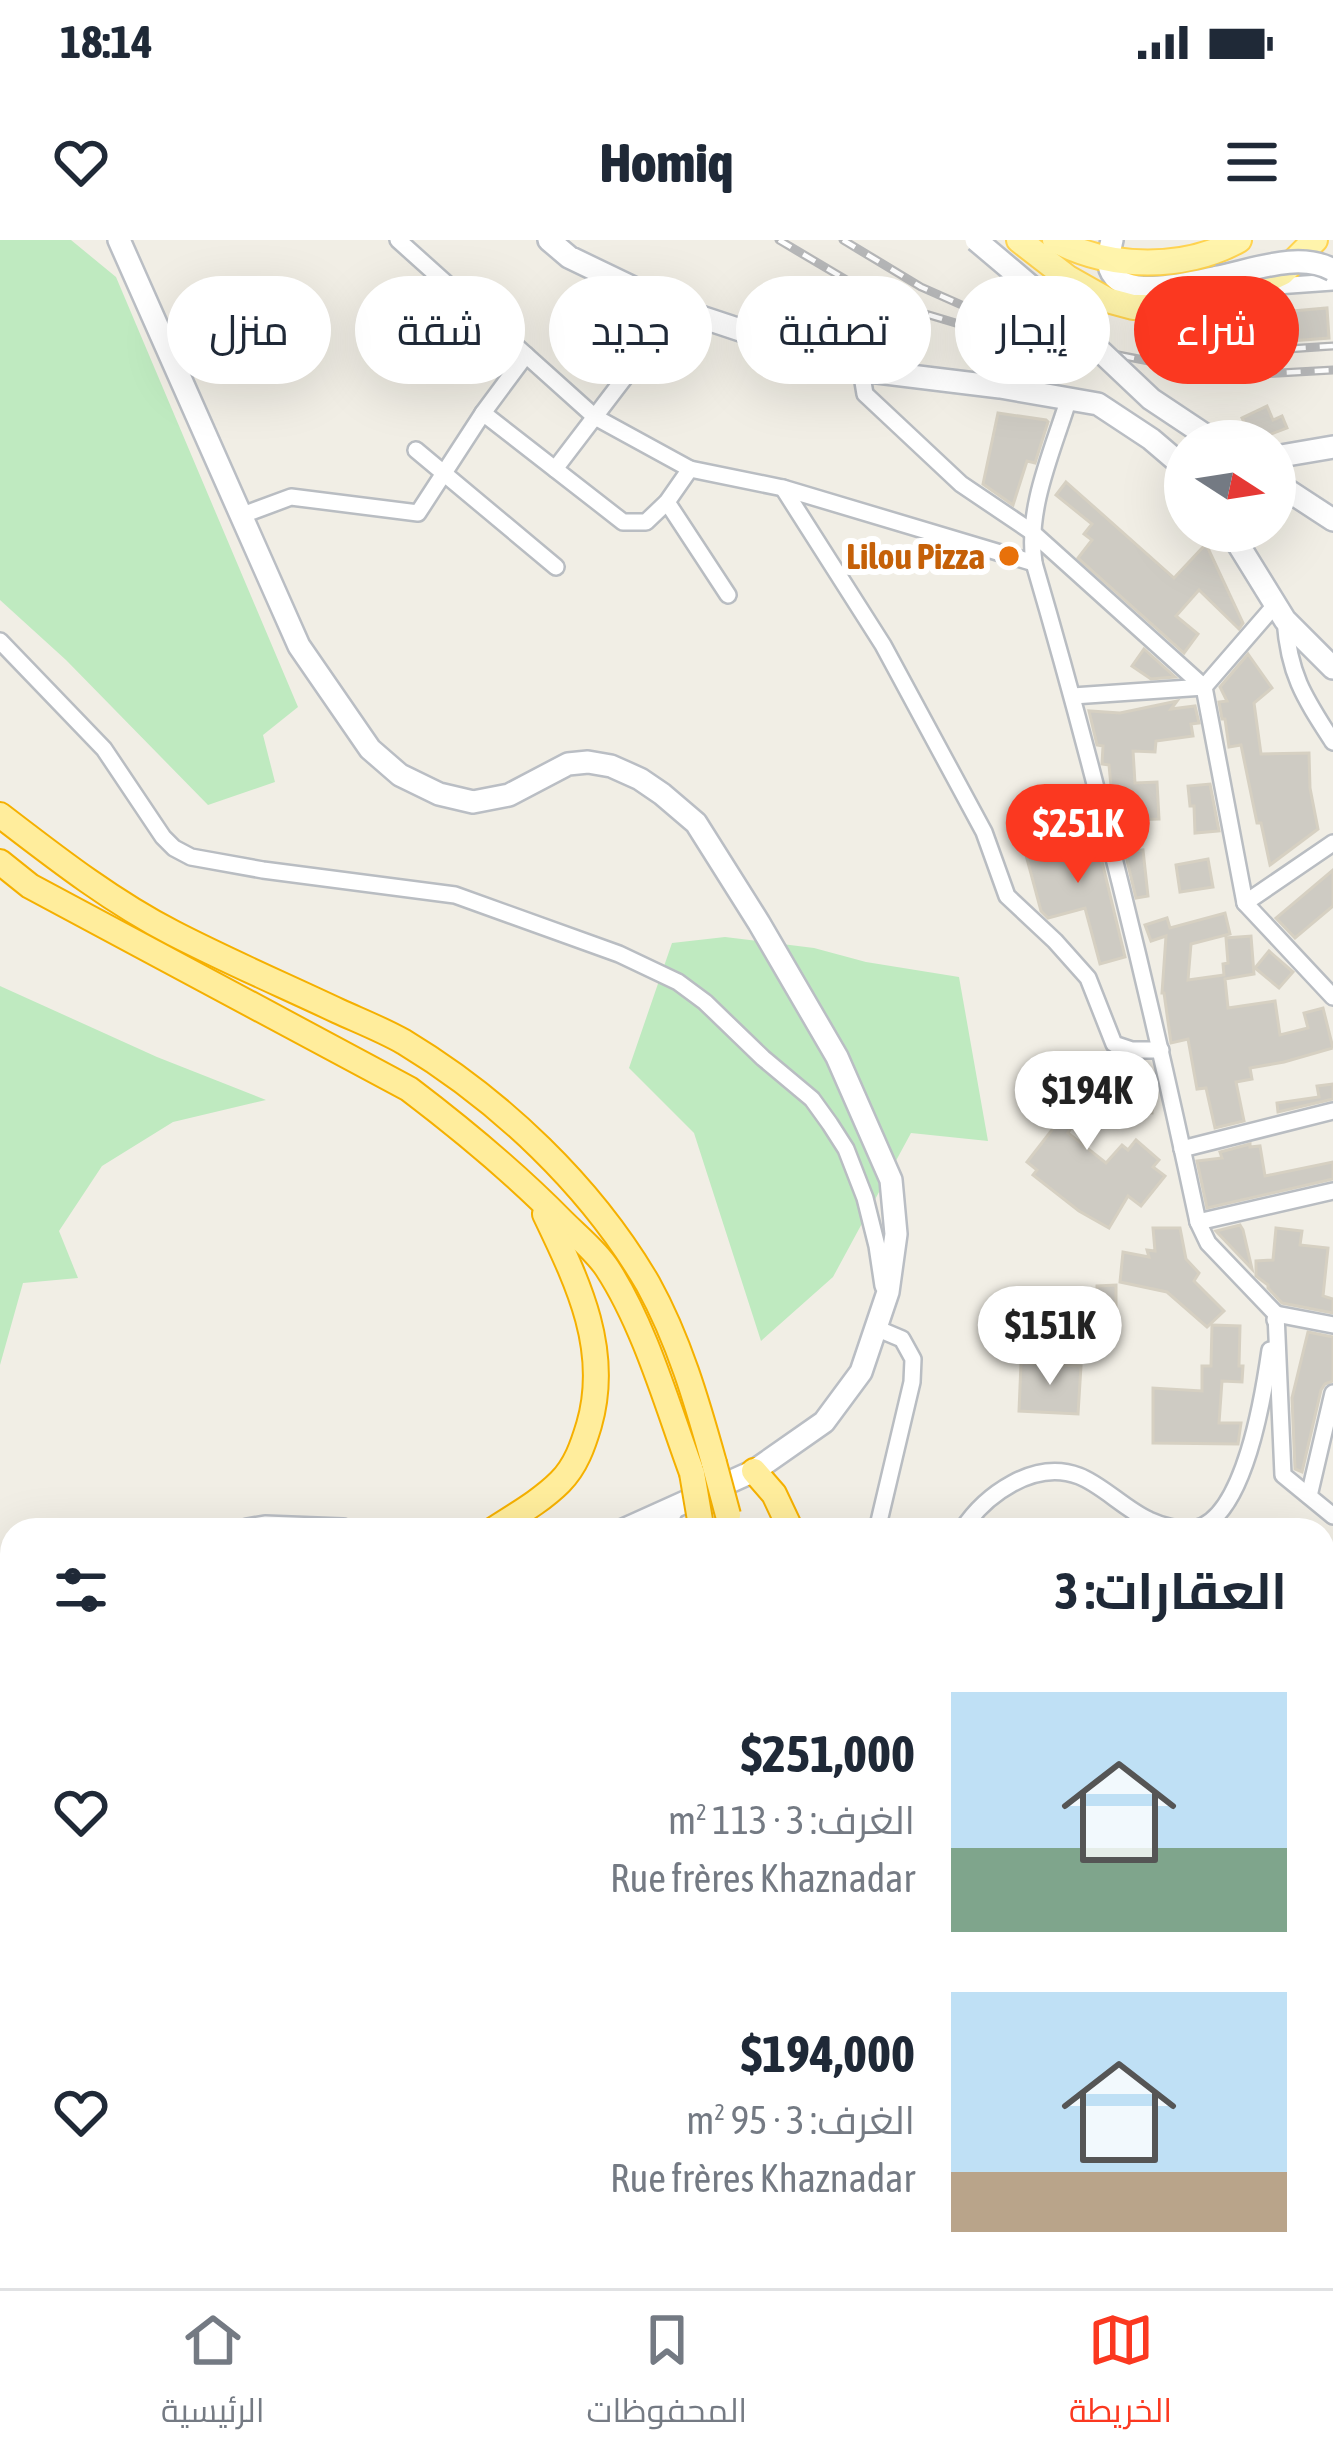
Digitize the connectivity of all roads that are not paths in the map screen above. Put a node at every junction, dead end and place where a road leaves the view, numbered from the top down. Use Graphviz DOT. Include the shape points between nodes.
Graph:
graph roads {
  1 [pos="118,240"];
  2 [pos="398,240"];
  3 [pos="549,240"];
  4 [pos="976,240"];
  5 [pos="1018,240"];
  6 [pos="1055,240"];
  7 [pos="1239,240"];
  8 [pos="1310,242"];
  9 [pos="1110,249"];
  10 [pos="1333,269"];
  11 [pos="608,276"];
  12 [pos="1276,276"];
  13 [pos="1333,282"];
  14 [pos="1299,284"];
  15 [pos="1134,307"];
  16 [pos="526,355"];
  17 [pos="931,379"];
  18 [pos="620,384"];
  19 [pos="863,384"];
  20 [pos="1069,398"];
  21 [pos="483,413"];
  22 [pos="595,417"];
  23 [pos="1182,420"];
  24 [pos="1333,447"];
  25 [pos="416,450"];
  26 [pos="1164,451"];
  27 [pos="1296,453"];
  28 [pos="555,469"];
  29 [pos="690,470"];
  30 [pos="443,472"];
  31 [pos="783,488"];
  32 [pos="1296,496"];
  33 [pos="667,502"];
  34 [pos="240,516"];
  35 [pos="1333,520"];
  36 [pos="1032,532"];
  37 [pos="1243,552"];
  38 [pos="1034,563"];
  39 [pos="556,567"];
  40 [pos="728,595"];
  41 [pos="1281,612"];
  42 [pos="0,641"];
  43 [pos="1333,668"];
  44 [pos="1204,687"];
  45 [pos="1073,696"];
  46 [pos="1333,742"];
  47 [pos="0,815"];
  48 [pos="1333,843"];
  49 [pos="0,862"];
  50 [pos="1245,902"];
  51 [pos="1331,993"];
  52 [pos="1161,1050"];
  53 [pos="1333,1111"];
  54 [pos="1182,1149"];
  55 [pos="1333,1191"];
  56 [pos="537,1195"];
  57 [pos="1198,1222"];
  58 [pos="885,1301"];
  59 [pos="1276,1314"];
  60 [pos="1333,1324"];
  61 [pos="876,1328"];
  62 [pos="1333,1393"];
  63 [pos="703,1468"];
  64 [pos="754,1471"];
  65 [pos="1309,1496"];
  66 [pos="676,1508"];
  67 [pos="1333,1516"];
  68 [pos="512,1518"];
  69 [pos="652,1518"];
  70 [pos="671,1518"];
  71 [pos="701,1518"];
  72 [pos="727,1518"];
  73 [pos="785,1518"];
  74 [pos="880,1518"];
  75 [pos="970,1518"];
  76 [pos="1147,1518"];
  77 [pos="1214,1518"];
  1 -- 34 [label="main road"];
  2 -- 16 [label="street"];
  3 -- 11 [label="main road"];
  4 -- 23 [label="main road, bridge"];
  5 -- 15 [label="main road" via="1092,293"];
  6 -- 9 [label="main road"];
  7 -- 9 [label="main road" via="1165,263"];
  8 -- 12 [label="main road"];
  9 -- 10 [label="main road, bridge" via="1118,279 1149,288 1300,260"];
  13 -- 14 [label="street"];
  16 -- 21 [label="street"];
  16 -- 22 [label="street"];
  17 -- 20 [label="main road"];
  18 -- 22 [label="street"];
  19 -- 36 [label="street" via="962,484"];
  20 -- 26 [label="main road" via="1098,404"];
  20 -- 36 [label="street"];
  21 -- 28 [label="street"];
  21 -- 30 [label="street"];
  22 -- 28 [label="street"];
  22 -- 29 [label="street"];
  24 -- 27 [label="main road"];
  25 -- 30 [label="street"];
  28 -- 33 [label="street" via="622,522 646,522"];
  29 -- 31 [label="street"];
  29 -- 33 [label="street"];
  30 -- 34 [label="street" via="418,513 291,497"];
  30 -- 39 [label="street"];
  31 -- 38 [label="street"];
  31 -- 52 [label="street" via="883,645 984,832 1007,896 1088,978 1114,1044"];
  32 -- 35 [label="main road"];
  33 -- 40 [label="street"];
  34 -- 58 [label="main road" via="299,646 370,749 400,775 473,802 588,762 640,779 696,823 837,1057 891,1180 896,1234"];
  36 -- 38 [label="street"];
  36 -- 44 [label="street"];
  37 -- 41 [label="main road"];
  38 -- 45 [label="street"];
  41 -- 43 [label="main road"];
  41 -- 44 [label="street"];
  41 -- 46 [label="street" via="1302,695"];
  42 -- 58 [label="street" via="104,749 164,837 190,857 455,896 619,953 692,992 812,1099 846,1149 865,1198"];
  44 -- 45 [label="street"];
  44 -- 50 [label="street"];
  45 -- 52 [label="street"];
  47 -- 63 [label="highway" via="121,904 402,1041 513,1123 594,1208 648,1285 695,1396"];
  48 -- 50 [label="street"];
  49 -- 56 [label="highway" via="30,886 409,1089"];
  50 -- 51 [label="street"];
  52 -- 54 [label="street"];
  53 -- 54 [label="street"];
  54 -- 57 [label="street"];
  55 -- 57 [label="street"];
  56 -- 63 [label="highway" via="606,1265"];
  56 -- 68 [label="highway" via="579,1286 597,1369 581,1451 564,1479"];
  57 -- 59 [label="street" via="1208,1244"];
  58 -- 61 [label="main road"];
  59 -- 60 [label="street"];
  59 -- 65 [label="street" via="1283,1475"];
  59 -- 77 [label="street" via="1262,1406 1237,1481"];
  61 -- 64 [label="main road" via="861,1372 824,1422"];
  61 -- 74 [label="street" via="902,1339 914,1359"];
  62 -- 65 [label="street"];
  63 -- 71 [label="highway, bridge"];
  63 -- 72 [label="highway, bridge"];
  64 -- 66 [label="main road"];
  64 -- 73 [label="highway"];
  65 -- 67 [label="street"];
  66 -- 69 [label="main road"];
  66 -- 70 [label="street"];
  75 -- 76 [label="street" via="1006,1486 1055,1473 1079,1476"];
}
